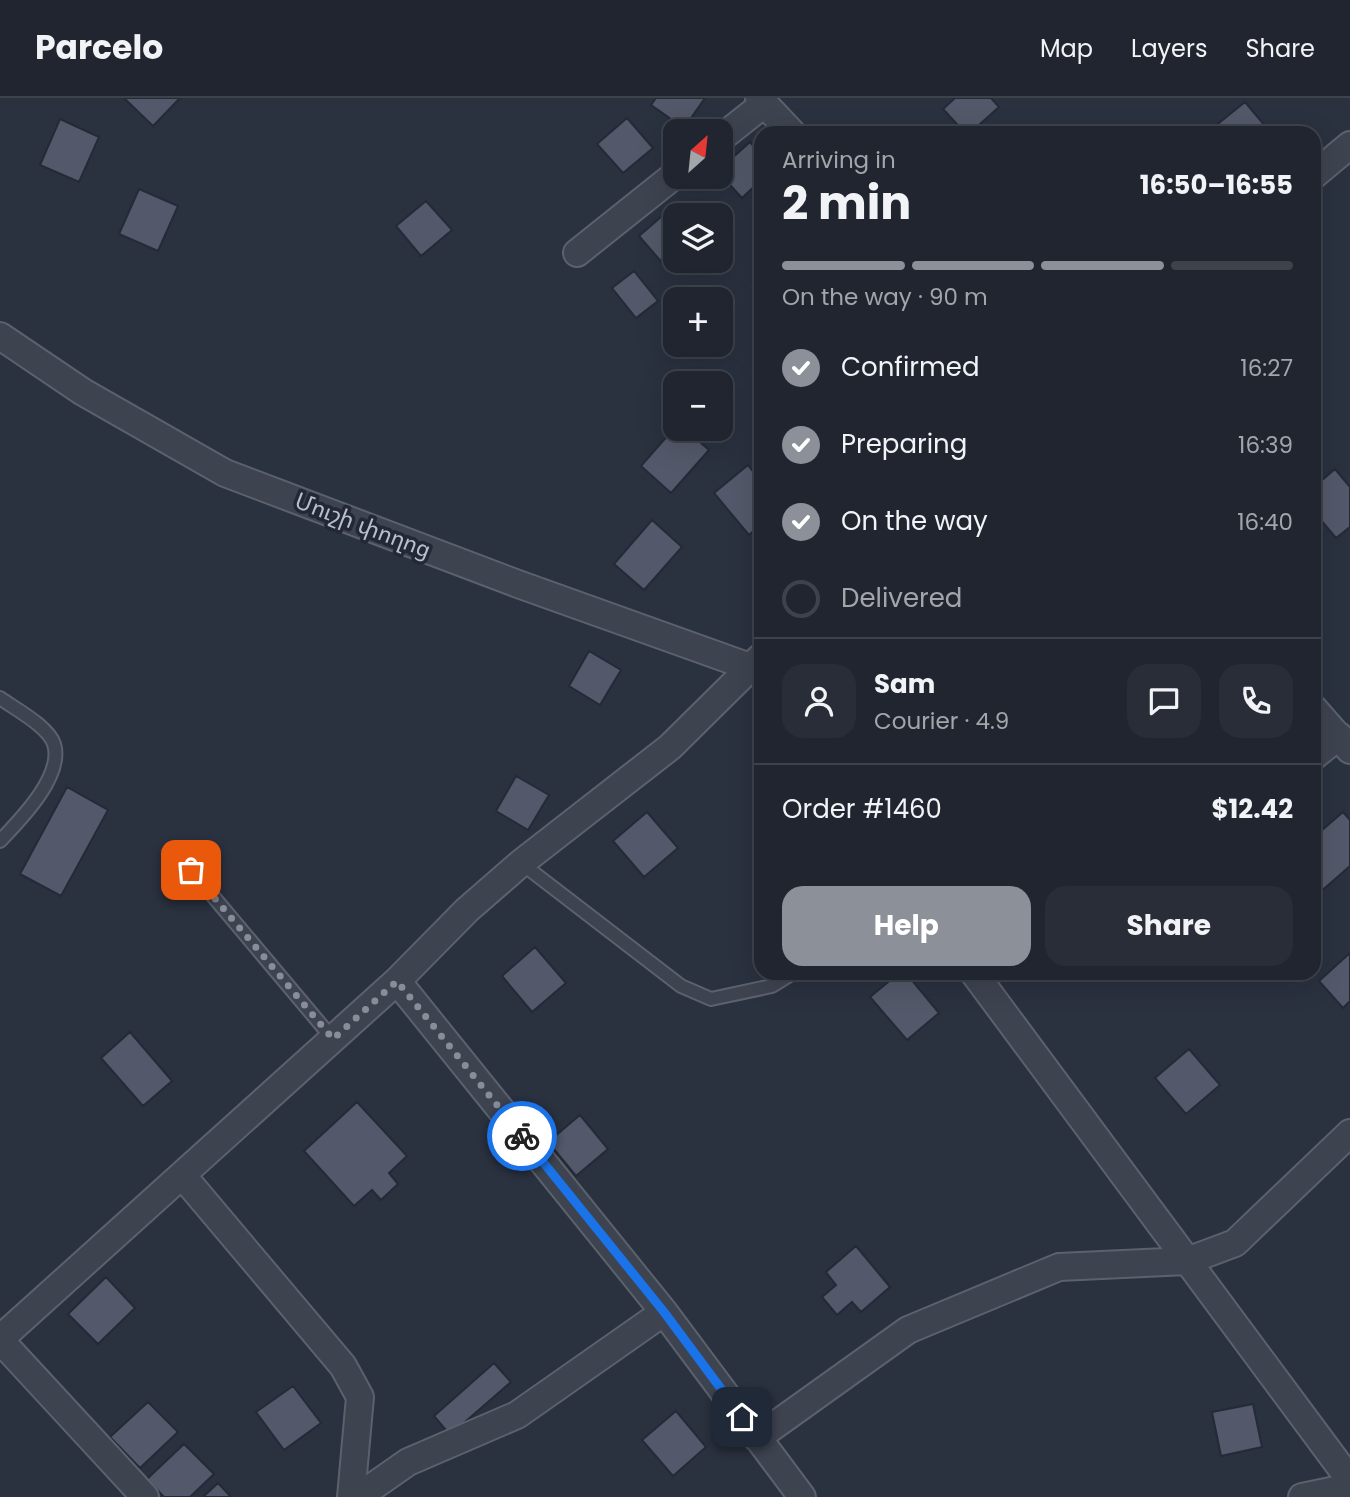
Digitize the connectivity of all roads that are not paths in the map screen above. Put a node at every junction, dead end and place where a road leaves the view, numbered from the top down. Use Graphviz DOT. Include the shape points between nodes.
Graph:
graph roads {
  1 [pos="762,101"];
  2 [pos="785,126"];
  3 [pos="733,127"];
  4 [pos="1350,145"];
  5 [pos="1321,169"];
  6 [pos="663,184"];
  7 [pos="577,253"];
  8 [pos="0,336"];
  9 [pos="754,662"];
  10 [pos="754,663"];
  11 [pos="0,698"];
  12 [pos="1321,717"];
  13 [pos="1344,743"];
  14 [pos="1321,753"];
  15 [pos="0,841"];
  16 [pos="521,863"];
  17 [pos="191,870"];
  18 [pos="782,980"];
  19 [pos="979,980"];
  20 [pos="397,981"];
  21 [pos="333,1039"];
  22 [pos="1350,1133"];
  23 [pos="182,1175"];
  24 [pos="1187,1261"];
  25 [pos="664,1312"];
  26 [pos="0,1339"];
  27 [pos="757,1438"];
  28 [pos="1350,1480"];
  29 [pos="1350,1487"];
  30 [pos="145,1497"];
  31 [pos="351,1497"];
  32 [pos="358,1497"];
  33 [pos="802,1497"];
  34 [pos="1302,1497"];
  1 -- 2 [label="street"];
  1 -- 3 [label="street"];
  4 -- 5 [label="street"];
  6 -- 7 [label="street"];
  8 -- 9 [label="street, Մուշի փողոց" via="83,392 225,473 518,584"];
  10 -- 16 [label="street" via="670,747"];
  11 -- 15 [label="lane" via="40,725 54,742 55,760 38,800"];
  12 -- 13 [label="street"];
  13 -- 14 [label="street"];
  16 -- 18 [label="lane" via="681,986 711,999"];
  16 -- 20 [label="street"];
  17 -- 21 [label="lane"];
  19 -- 24 [label="street"];
  20 -- 21 [label="street"];
  20 -- 25 [label="street"];
  21 -- 23 [label="street"];
  22 -- 24 [label="street" via="1234,1243"];
  23 -- 26 [label="street"];
  23 -- 31 [label="street" via="343,1367 360,1397"];
  24 -- 27 [label="street" via="1059,1267 908,1330"];
  24 -- 28 [label="street"];
  25 -- 27 [label="street"];
  25 -- 32 [label="street" via="517,1415 408,1462"];
  26 -- 30 [label="street"];
  27 -- 33 [label="street"];
  29 -- 34 [label="street"];
}
